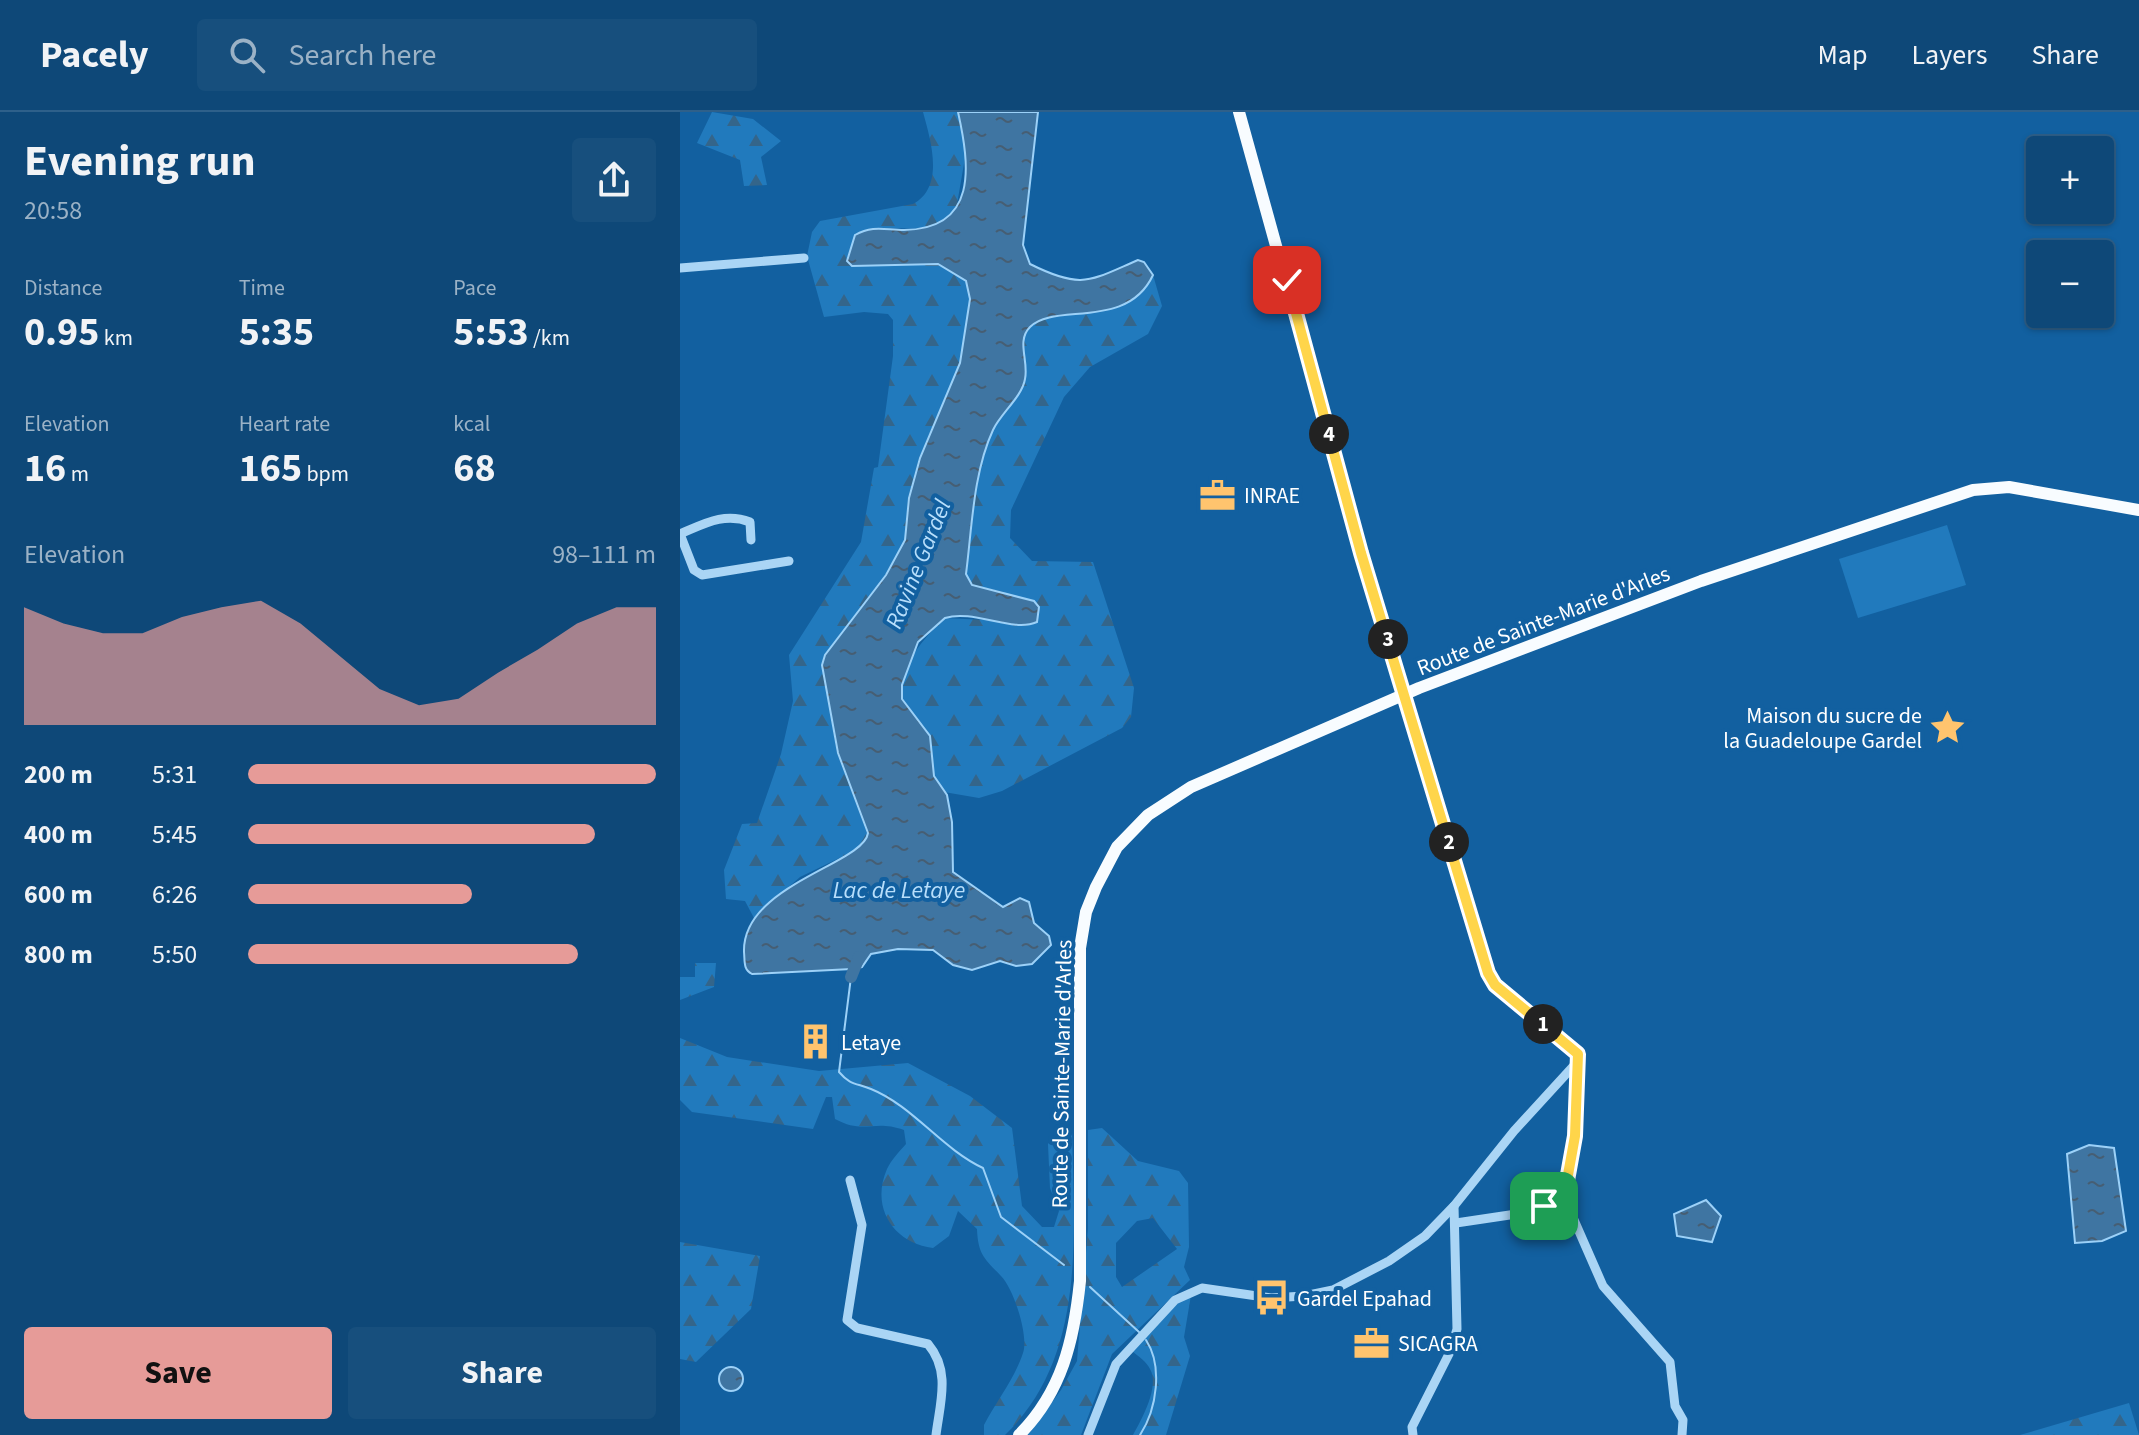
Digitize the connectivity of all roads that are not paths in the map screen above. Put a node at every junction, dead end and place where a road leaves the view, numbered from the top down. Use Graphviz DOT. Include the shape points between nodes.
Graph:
graph roads {
  1 [pos="1239,112"];
  2 [pos="804,258"];
  3 [pos="680,268"];
  4 [pos="2139,510"];
  5 [pos="680,534"];
  6 [pos="751,540"];
  7 [pos="789,561"];
  8 [pos="1405,695"];
  9 [pos="1579,1060"];
  10 [pos="850,1180"];
  11 [pos="1564,1197"];
  12 [pos="1454,1206"];
  13 [pos="1456,1223"];
  14 [pos="936,1435"];
  15 [pos="1019,1435"];
  16 [pos="1088,1435"];
  17 [pos="1413,1435"];
  18 [pos="1682,1435"];
  1 -- 8 [label="main road"];
  2 -- 3 [label="street"];
  4 -- 8 [label="main road, Route de Sainte-Marie d'Arles" via="2009,487 1973,490 1701,581"];
  5 -- 6 [label="street" via="730,517 750,522"];
  5 -- 7 [label="street" via="694,570 702,575"];
  8 -- 9 [label="street" via="1491,979 1571,1046"];
  8 -- 15 [label="main road, Route de Sainte-Marie d'Arles" via="1191,787 1148,815 1117,847 1096,887 1080,948 1080,1281 1075,1327 1053,1391"];
  9 -- 11 [label="street" via="1575,1136"];
  9 -- 12 [label="street"];
  10 -- 14 [label="street" via="862,1225 847,1320 857,1328 928,1344 933,1350 943,1382"];
  11 -- 13 [label="street" via="1523,1213"];
  11 -- 18 [label="street" via="1603,1286 1670,1362"];
  12 -- 13 [label="street"];
  12 -- 16 [label="street" via="1425,1236 1340,1287 1271,1298 1202,1288 1175,1300 1113,1371"];
  13 -- 17 [label="street" via="1457,1329"];
}
